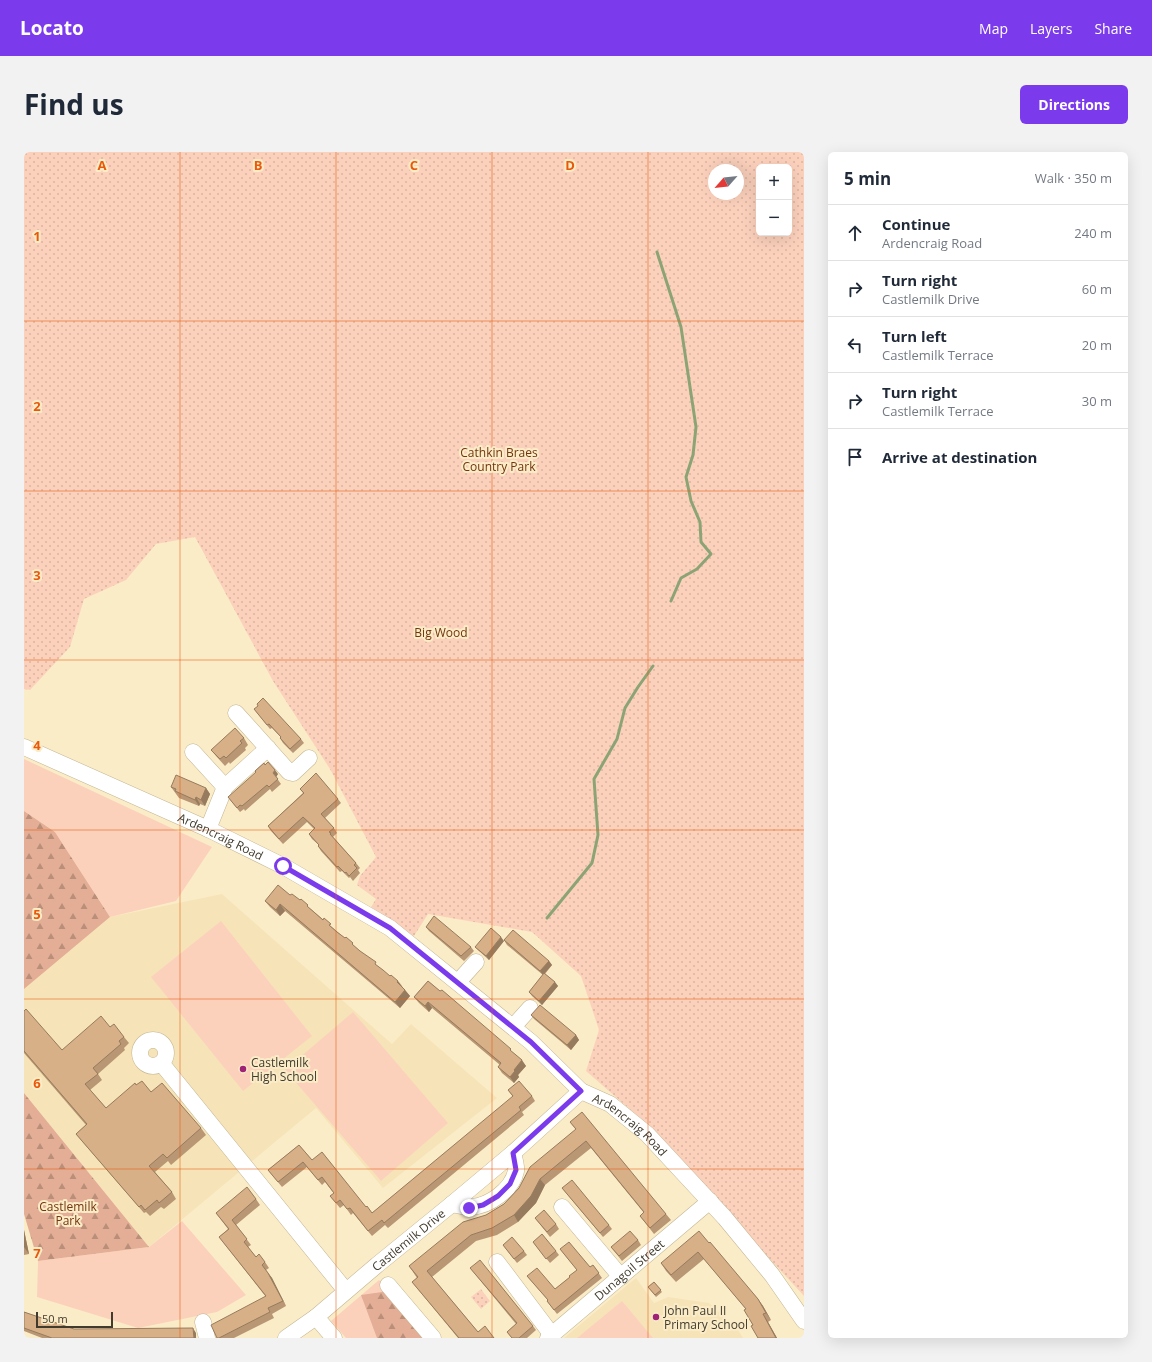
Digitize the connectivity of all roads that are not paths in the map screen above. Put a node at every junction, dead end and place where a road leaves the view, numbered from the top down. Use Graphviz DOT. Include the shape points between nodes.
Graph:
graph roads {
  1 [pos="236,713"];
  2 [pos="24,747"];
  3 [pos="268,748"];
  4 [pos="193,752"];
  5 [pos="309,758"];
  6 [pos="225,787"];
  7 [pos="208,829"];
  8 [pos="476,962"];
  9 [pos="458,982"];
  10 [pos="530,1008"];
  11 [pos="513,1027"];
  12 [pos="162,1064"];
  13 [pos="581,1091"];
  14 [pos="513,1153"];
  15 [pos="710,1201"];
  16 [pos="452,1204"];
  17 [pos="562,1207"];
  18 [pos="496,1262"];
  19 [pos="620,1277"];
  20 [pos="388,1285"];
  21 [pos="346,1291"];
  22 [pos="316,1317"];
  23 [pos="804,1321"];
  24 [pos="203,1322"];
  25 [pos="550,1336"];
  26 [pos="207,1338"];
  27 [pos="286,1338"];
  28 [pos="334,1338"];
  29 [pos="432,1338"];
  1 -- 3 [label="street"];
  2 -- 7 [label="street, Ardencraig Road"];
  3 -- 5 [label="street" via="289,772 293,773"];
  3 -- 6 [label="street"];
  4 -- 6 [label="street"];
  6 -- 7 [label="street"];
  7 -- 9 [label="street, Ardencraig Road" via="283,866 390,928"];
  8 -- 9 [label="street"];
  9 -- 11 [label="street, Ardencraig Road"];
  10 -- 11 [label="street"];
  11 -- 13 [label="street, Ardencraig Road"];
  12 -- 21 [label="street"];
  13 -- 14 [label="street, Castlemilk Drive"];
  13 -- 15 [label="street, Ardencraig Road" via="610,1104 647,1134"];
  14 -- 16 [label="street, Castlemilk Drive"];
  14 -- 16 [label="street" via="516,1170 510,1184 498,1196 483,1205 469,1208"];
  15 -- 19 [label="street, Dunagoil Street"];
  15 -- 23 [label="street, Ardencraig Road" via="772,1275"];
  16 -- 21 [label="street, Castlemilk Drive"];
  17 -- 19 [label="street"];
  18 -- 25 [label="street"];
  19 -- 25 [label="street, Dunagoil Street"];
  20 -- 29 [label="street"];
  21 -- 22 [label="street, Castlemilk Drive"];
  22 -- 27 [label="street, Castlemilk Drive"];
  22 -- 28 [label="street"];
  24 -- 26 [label="street"];
}
